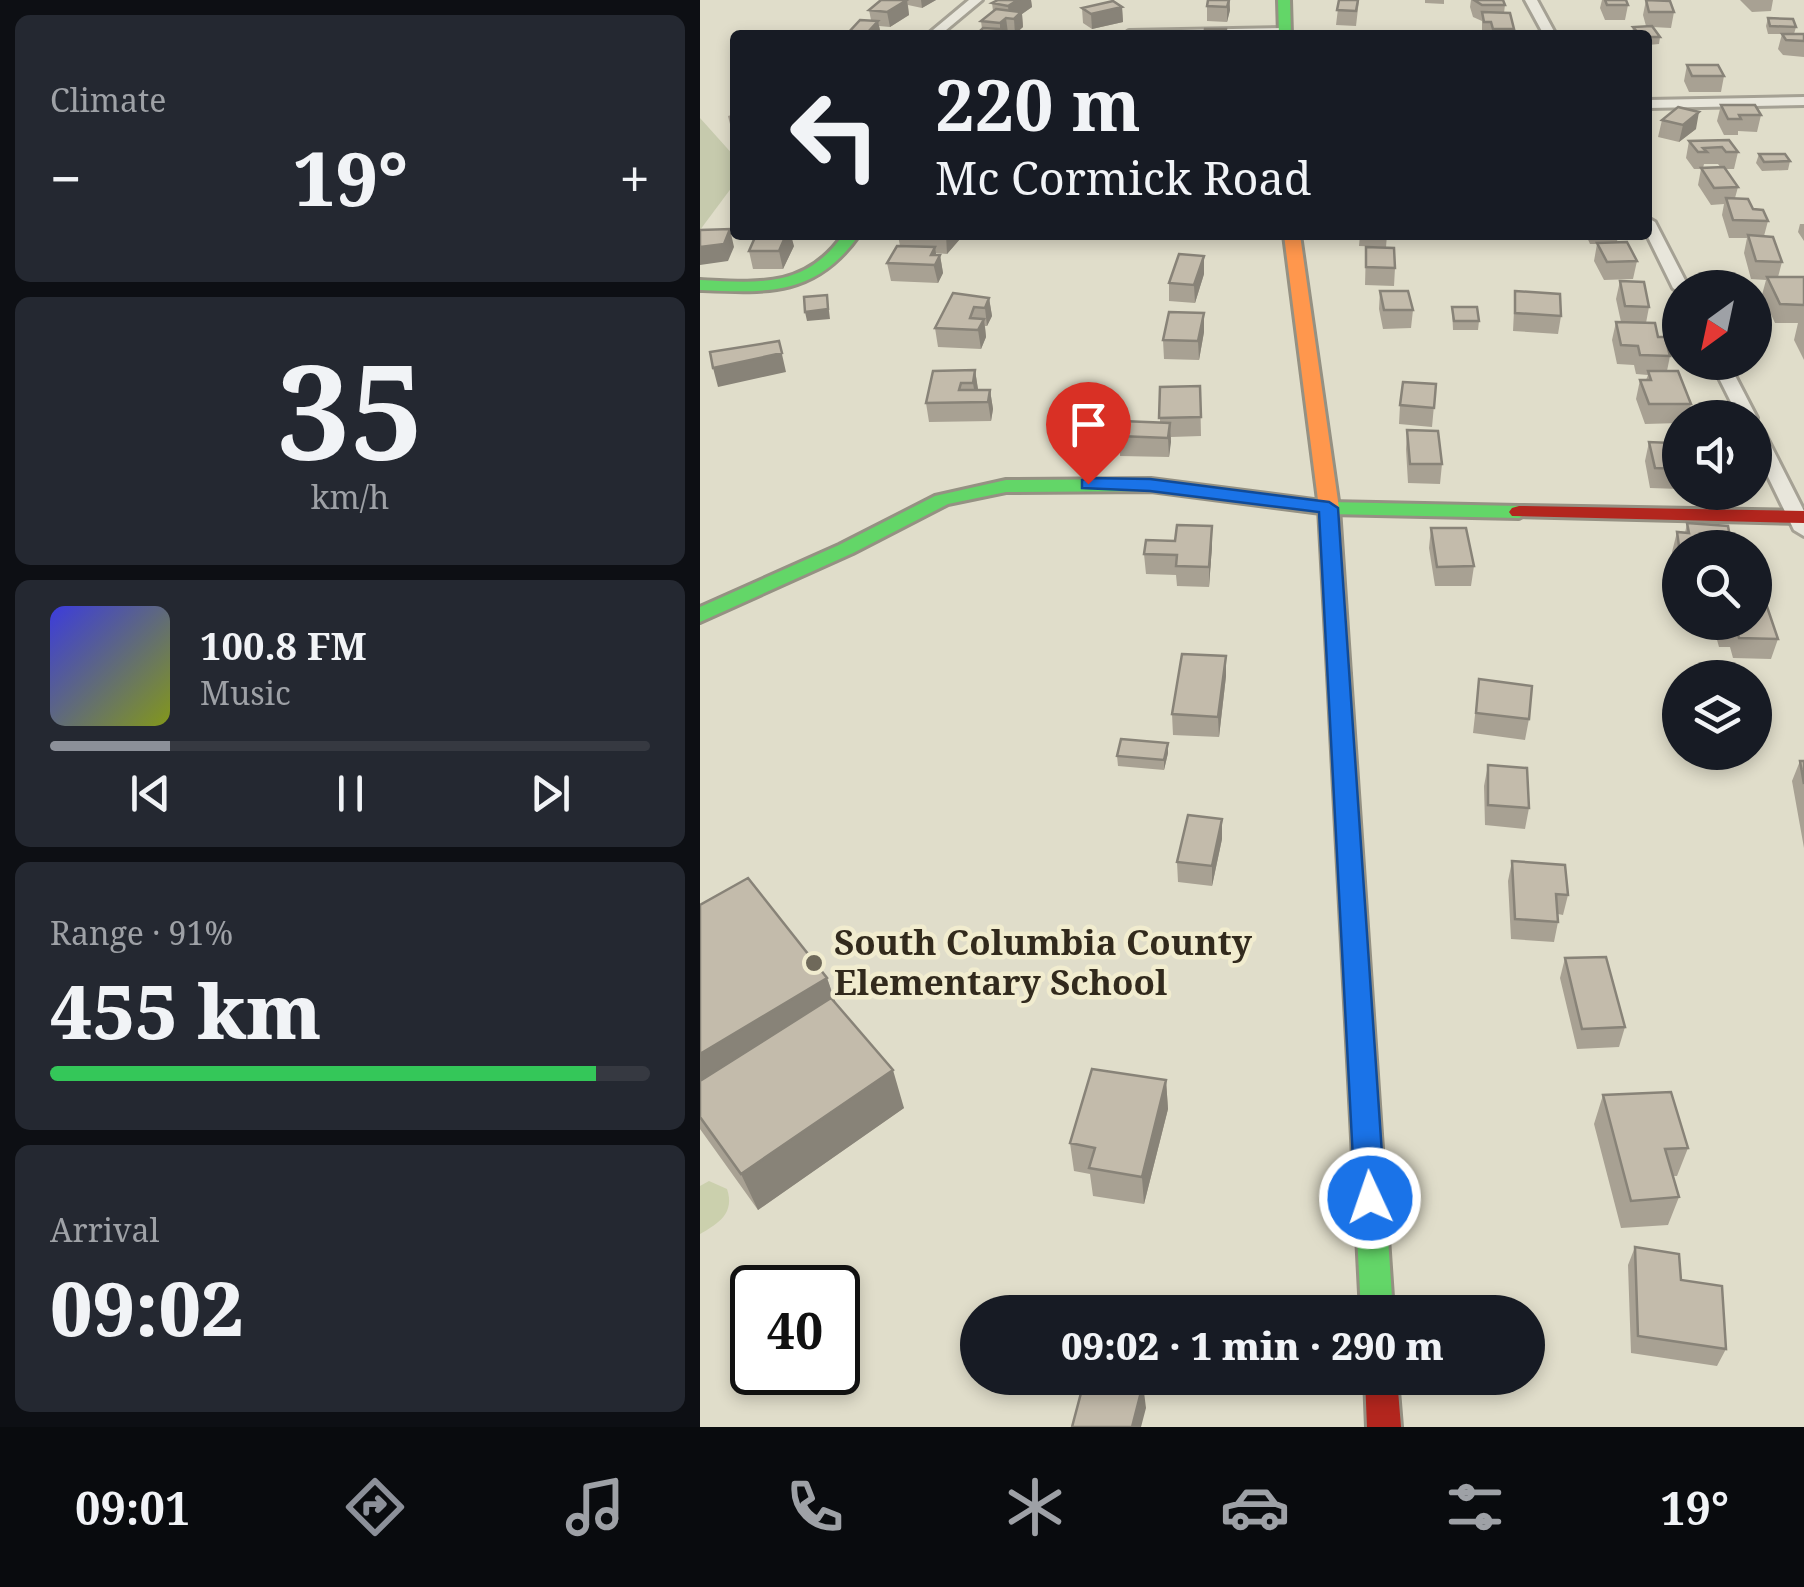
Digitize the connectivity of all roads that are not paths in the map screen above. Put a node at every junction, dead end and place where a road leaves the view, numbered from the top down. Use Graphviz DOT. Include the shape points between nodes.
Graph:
graph roads {
  1 [pos="976,0"];
  2 [pos="1284,0"];
  3 [pos="1532,0"];
  4 [pos="940,30"];
  5 [pos="1285,30"];
  6 [pos="1547,30"];
  7 [pos="1804,101"];
  8 [pos="1652,104"];
  9 [pos="1652,230"];
  10 [pos="849,240"];
  11 [pos="1293,240"];
  12 [pos="1672,270"];
  13 [pos="700,285"];
  14 [pos="1772,465"];
  15 [pos="1329,508"];
  16 [pos="1802,522"];
  17 [pos="700,615"];
  18 [pos="1376,1295"];
  19 [pos="1382,1395"];
  20 [pos="1384,1427"];
  1 -- 4 [label="street"];
  2 -- 5 [label="street"];
  3 -- 6 [label="street"];
  7 -- 8 [label="street"];
  9 -- 12 [label="street"];
  10 -- 13 [label="street" via="830,266 809,277 748,288"];
  11 -- 15 [label="street"];
  14 -- 16 [label="street"];
  15 -- 16 [label="street"];
  15 -- 17 [label="street" via="1150,485 1006,486 942,500"];
  15 -- 18 [label="street"];
  19 -- 20 [label="street"];
}
